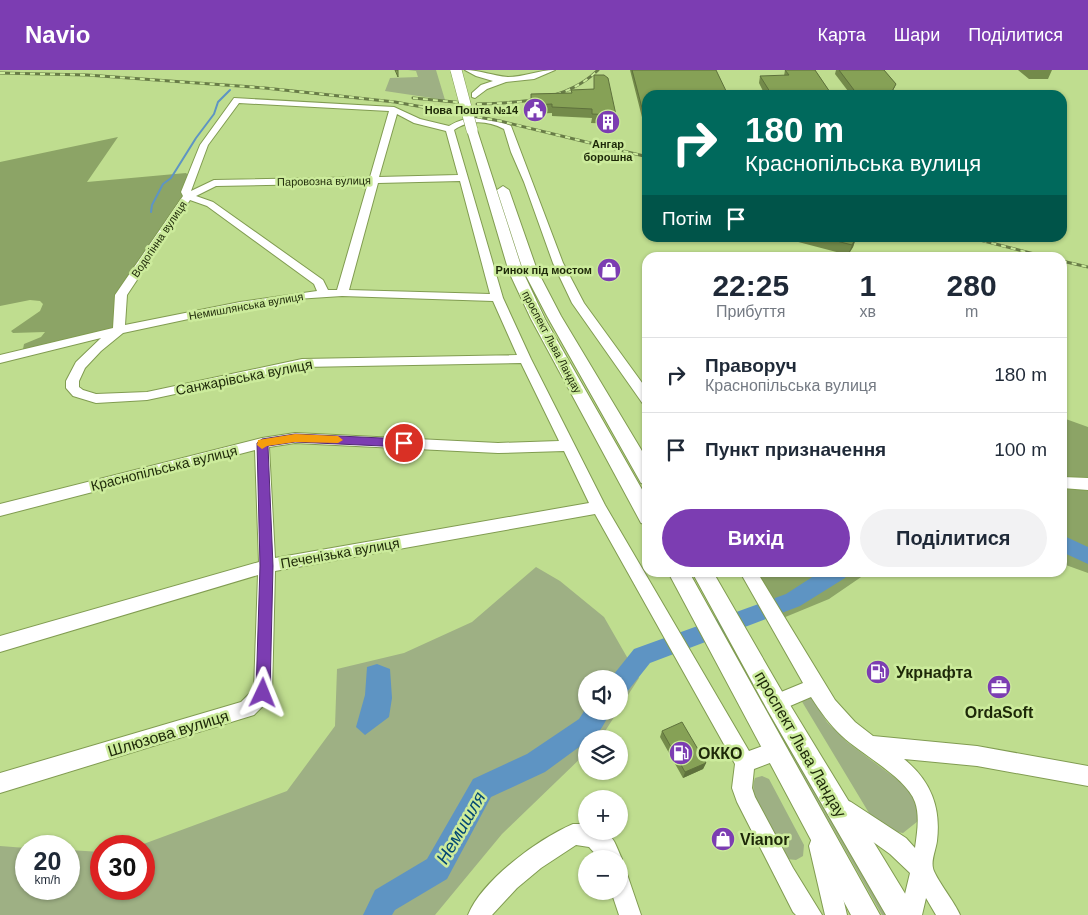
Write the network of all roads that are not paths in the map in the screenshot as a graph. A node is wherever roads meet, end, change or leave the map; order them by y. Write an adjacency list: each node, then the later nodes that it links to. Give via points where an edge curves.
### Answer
1 (456, 70): 25 (main road, проспект Льва Ландау, bridge, via 481,163 516,272 538,319)
2 (550, 70): 3 (main road, via 536,76)
3 (512, 79): 4 (main road); 4 (main road, via 486,78)
4 (473, 88): 21 (main road, проспект Льва Ландау, via 493,161 530,270)
5 (394, 109): 6 (street); 10 (street, via 394,126); 11 (street, Водогінна вулиця, via 237,100 204,145 186,192)
6 (429, 124): 7 (street); 8 (street)
7 (409, 125)
8 (450, 130): 9 (street); 18 (street, via 463,122 480,120 508,128 558,263 578,303)
9 (462, 178): 10 (street, Паровозна вулиця); 14 (street)
10 (374, 180): 11 (street, Паровозна вулиця, via 214,183); 12 (street)
11 (188, 196): 13 (street, via 210,204 319,282); 15 (street, Водогінна вулиця, via 121,295)
12 (342, 293): 13 (street, Немишлянська вулиця); 14 (street, Немишлянська вулиця)
13 (324, 294): 15 (street, Немишлянська вулиця, via 240,304)
14 (497, 298): 17 (street)
15 (119, 330): 16 (street, Немишлянська вулиця); 17 (street, Санжарівська вулиця, via 84,362 72,380 72,388 76,392 85,397 104,399 147,396 302,363)
16 (0, 359)
17 (525, 359): 20 (street)
18 (642, 393)
19 (262, 443): 20 (street, Краснопільська вулиця, via 295,438 498,448); 26 (street, Краснопільська вулиця); 27 (street, Шлюзова вулиця)
20 (568, 446): 24 (street)
21 (642, 468)
22 (1067, 482): 23 (street)
23 (1088, 484)
24 (599, 507): 27 (street, Печенізька вулиця); 37 (street)
25 (642, 507)
26 (0, 510)
27 (267, 566): 31 (street, Печенізька вулиця); 39 (street, Шлюзова вулиця, via 263,693 247,709)
28 (681, 577): 32 (main road, проспект Льва Ландау)
29 (704, 577): 32 (main road, проспект Льва Ландау)
30 (751, 577): 33 (street)
31 (0, 644)
32 (737, 657): 34 (main road, проспект Льва Ландау)
33 (815, 687): 34 (street); 35 (street, via 847,728)
34 (765, 707): 36 (main road, проспект Льва Ландау); 40 (main road, проспект Льва Ландау)
35 (870, 746): 38 (street, via 977,756); 43 (street, via 903,772 922,793 928,831)
36 (776, 751): 37 (street); 41 (main road, проспект Льва Ландау)
37 (745, 763): 47 (street, via 742,788 746,802 801,904)
38 (1088, 776)
39 (0, 783)
40 (836, 804): 43 (street, via 898,846); 50 (main road, проспект Льва Ландау)
41 (815, 822): 48 (street); 49 (main road, проспект Льва Ландау)
42 (606, 850): 45 (street, via 598,839 573,835 514,875 488,900)
43 (920, 868): 51 (street); 52 (street)
44 (625, 900): 46 (street)
45 (479, 915)
46 (630, 915)
47 (811, 915)
48 (836, 915)
49 (866, 915)
50 (902, 915)
51 (911, 915)
52 (949, 915)

